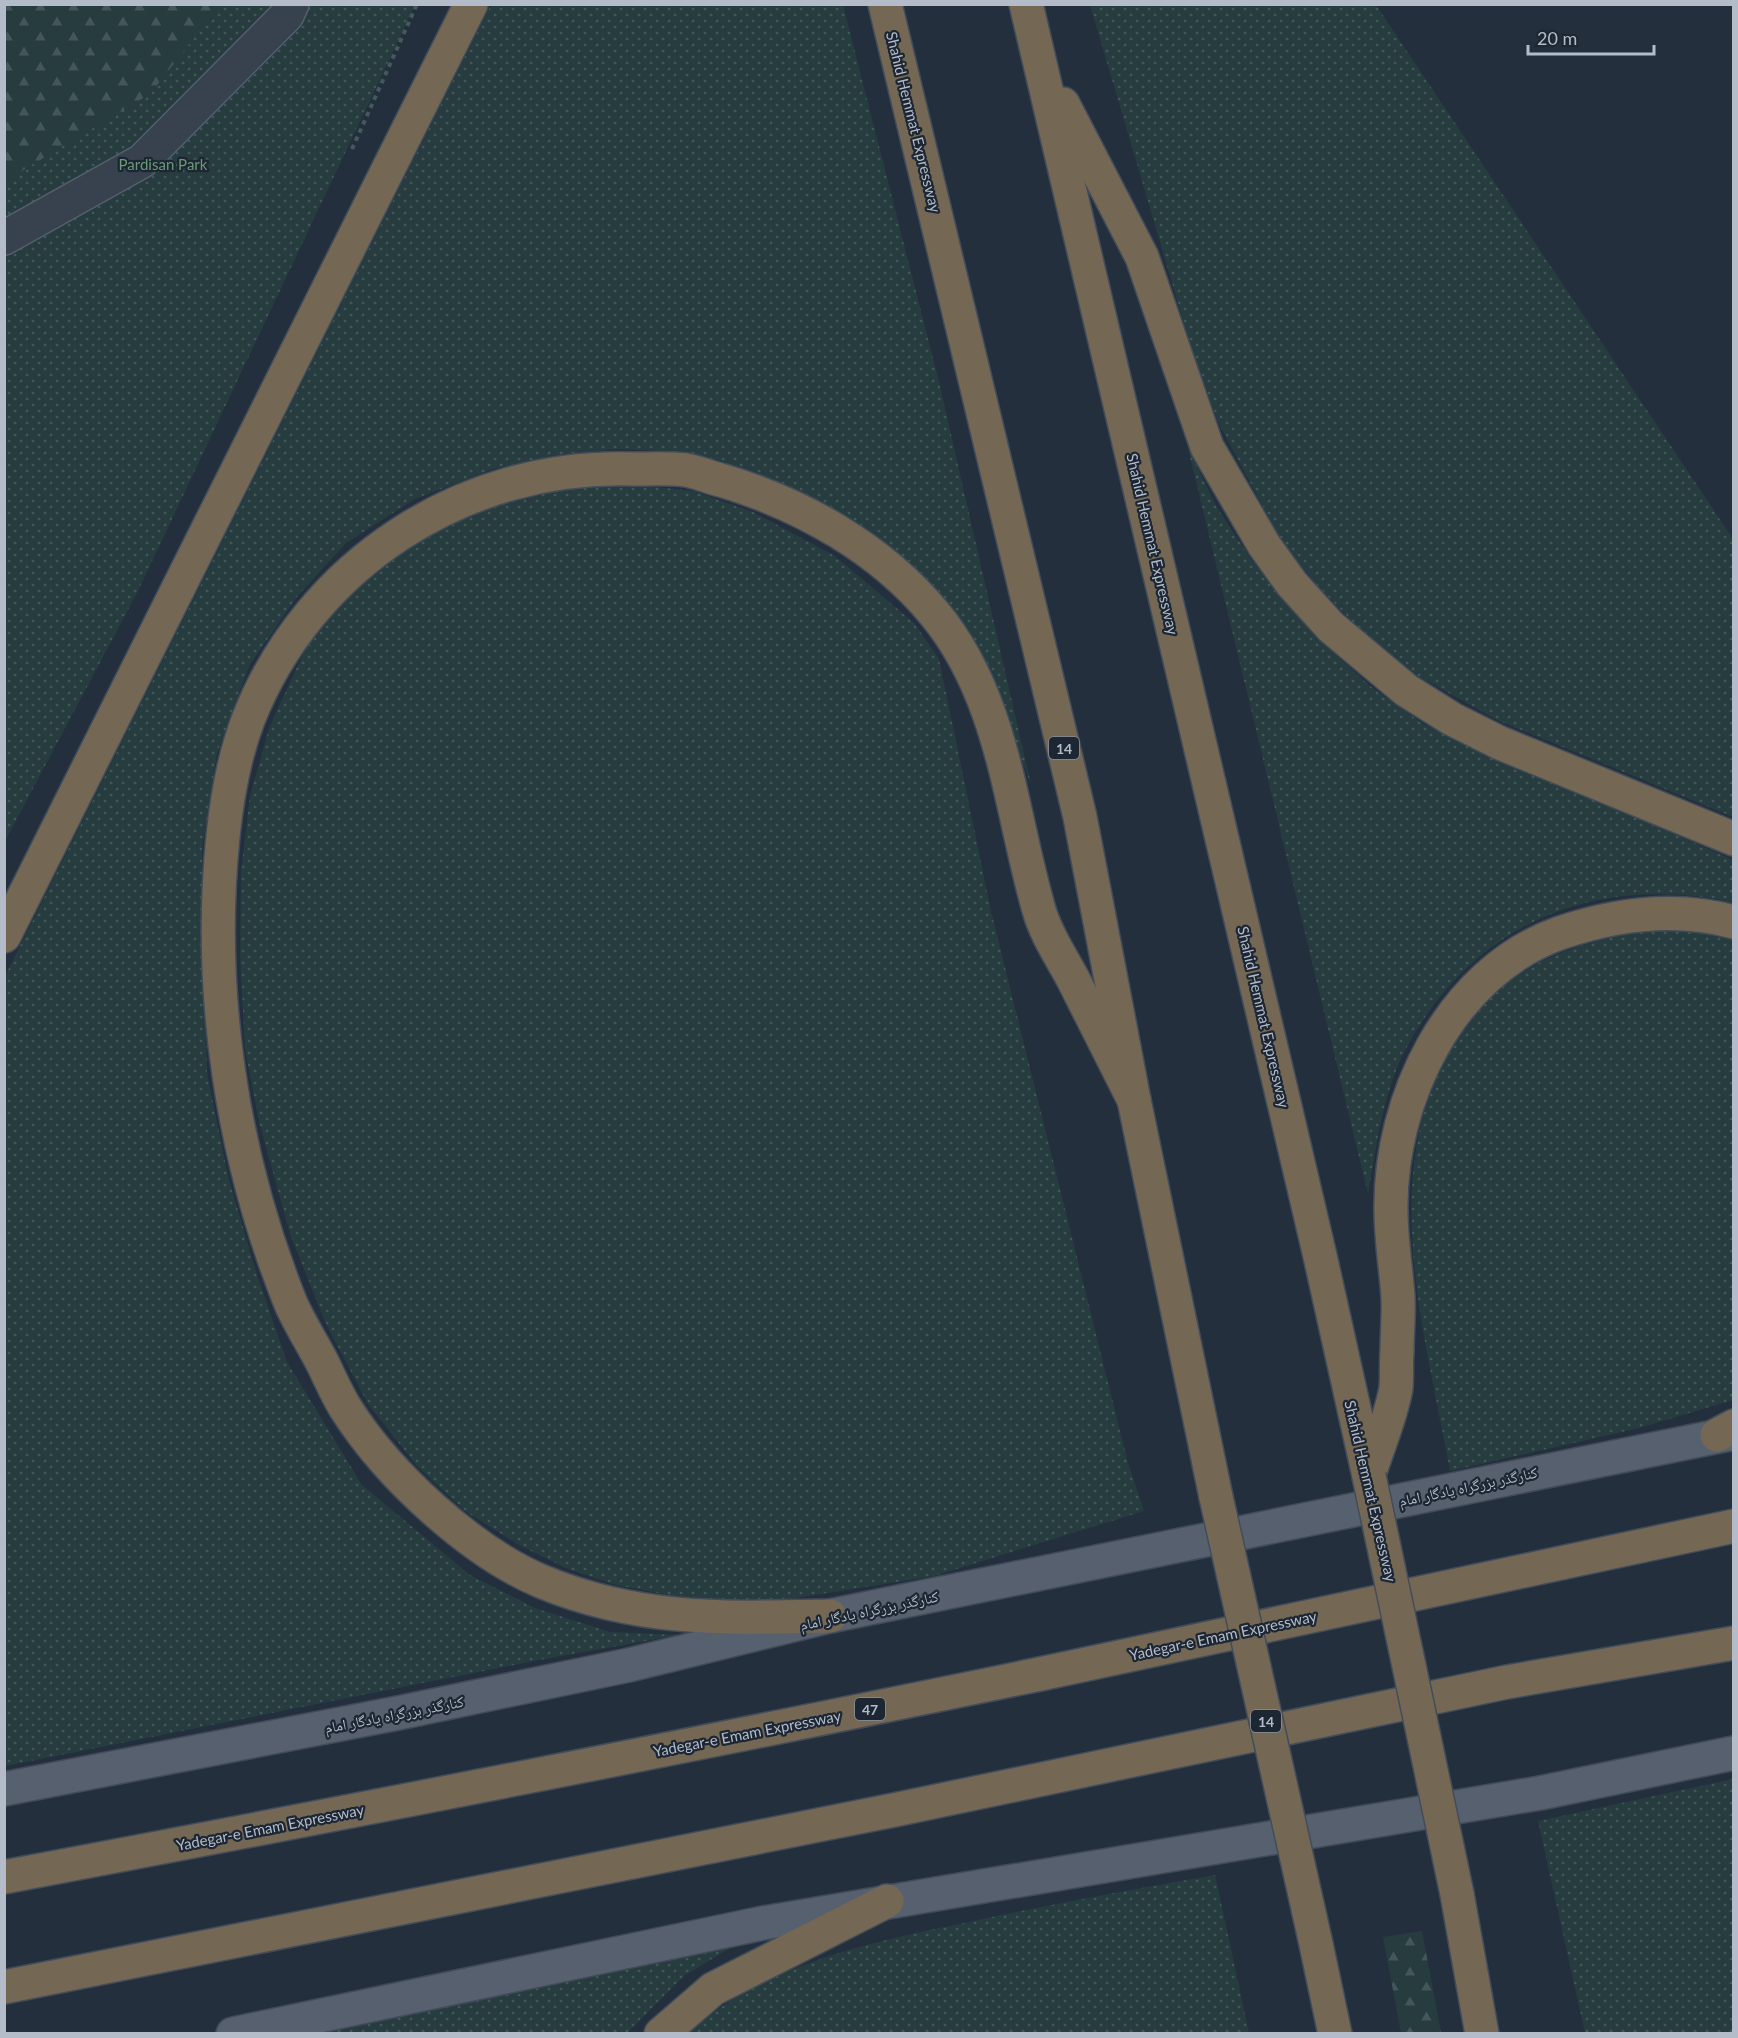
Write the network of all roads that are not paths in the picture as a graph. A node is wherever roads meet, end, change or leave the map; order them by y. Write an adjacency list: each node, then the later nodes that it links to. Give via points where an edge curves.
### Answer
1 (292, 4): 6 (lane, via 287,15 142,161)
2 (471, 4): 9 (highway)
3 (885, 4): 10 (highway, Shahid Hemmat Expressway / 14, via 1080,817)
4 (1026, 4): 5 (highway, Shahid Hemmat Expressway)
5 (1041, 63): 7 (highway, via 1143,257 1207,447 1264,545 1292,584 1331,627 1406,690 1452,719 1500,743); 12 (highway, Shahid Hemmat Expressway)
6 (4, 238)
7 (1734, 839)
8 (1734, 922): 12 (highway, via 1679,912 1646,913 1582,926 1547,938 1482,983 1450,1020 1419,1074 1398,1136 1391,1211 1398,1300 1395,1388)
9 (4, 936)
10 (1134, 1100): 14 (highway, via 1041,917 1002,753 974,674 936,614 880,560 813,517 745,488 686,470 604,468 538,477 469,498 408,526 351,570 321,600 274,662 246,725 227,797 217,892 219,999 234,1106 259,1206 292,1306 347,1411 404,1482 448,1522 539,1581 607,1604 674,1616); 23 (highway, Shahid Hemmat Expressway / 14, bridge, via 1216,1497)
11 (1728, 1431): 14 (main road, کنارگذر بزرگراه یادگار امام)
12 (1369, 1476): 24 (highway, Shahid Hemmat Expressway, bridge, via 1458,1894)
13 (1734, 1526): 18 (highway, Yadegar-e Emam Expressway / 47, via 888,1706)
14 (830, 1616): 17 (main road, کنارگذر بزرگراه یادگار امام, via 629,1665)
15 (1734, 1643): 20 (highway, via 1507,1682 894,1810)
16 (1734, 1753): 19 (main road, via 1540,1793)
17 (4, 1789)
18 (4, 1877)
19 (887, 1901): 21 (main road, via 382,2000); 22 (highway, via 713,1989)
20 (4, 1987)
21 (232, 2034)
22 (661, 2034)
23 (1335, 2034)
24 (1482, 2034)

